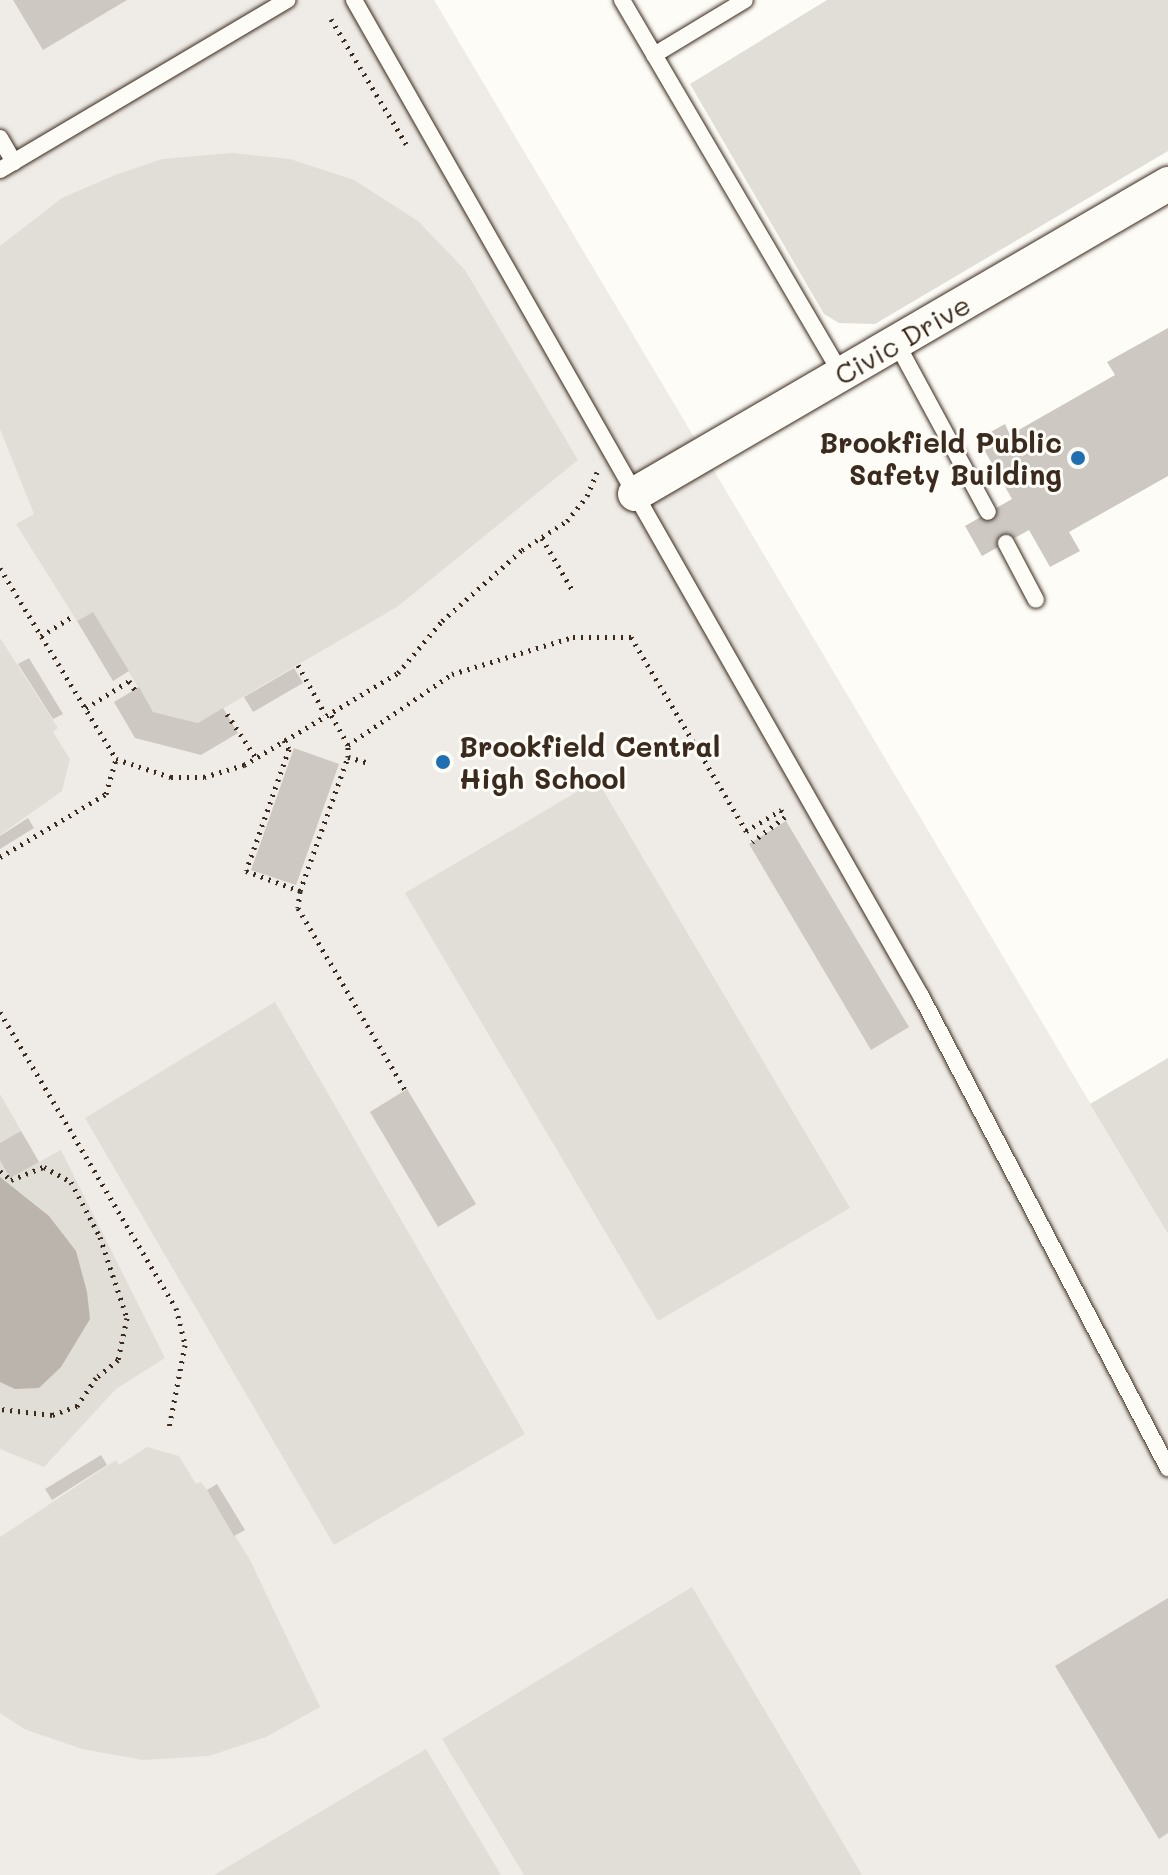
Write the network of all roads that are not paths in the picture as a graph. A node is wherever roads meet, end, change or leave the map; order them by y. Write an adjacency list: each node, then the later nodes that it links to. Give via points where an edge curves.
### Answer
1 (287, 0): 7 (lane)
2 (354, 0): 11 (lane)
3 (622, 0): 5 (lane)
4 (745, 0): 5 (lane)
5 (654, 55): 10 (lane)
6 (0, 138): 7 (lane)
7 (7, 166)
8 (1168, 184): 9 (street, Civic Drive)
9 (896, 342): 10 (street, Civic Drive); 12 (lane)
10 (841, 374): 11 (street, Civic Drive)
11 (635, 494): 15 (lane, via 921,996)
12 (988, 512)
13 (1006, 543): 14 (lane)
14 (1036, 600)
15 (1168, 1468)

